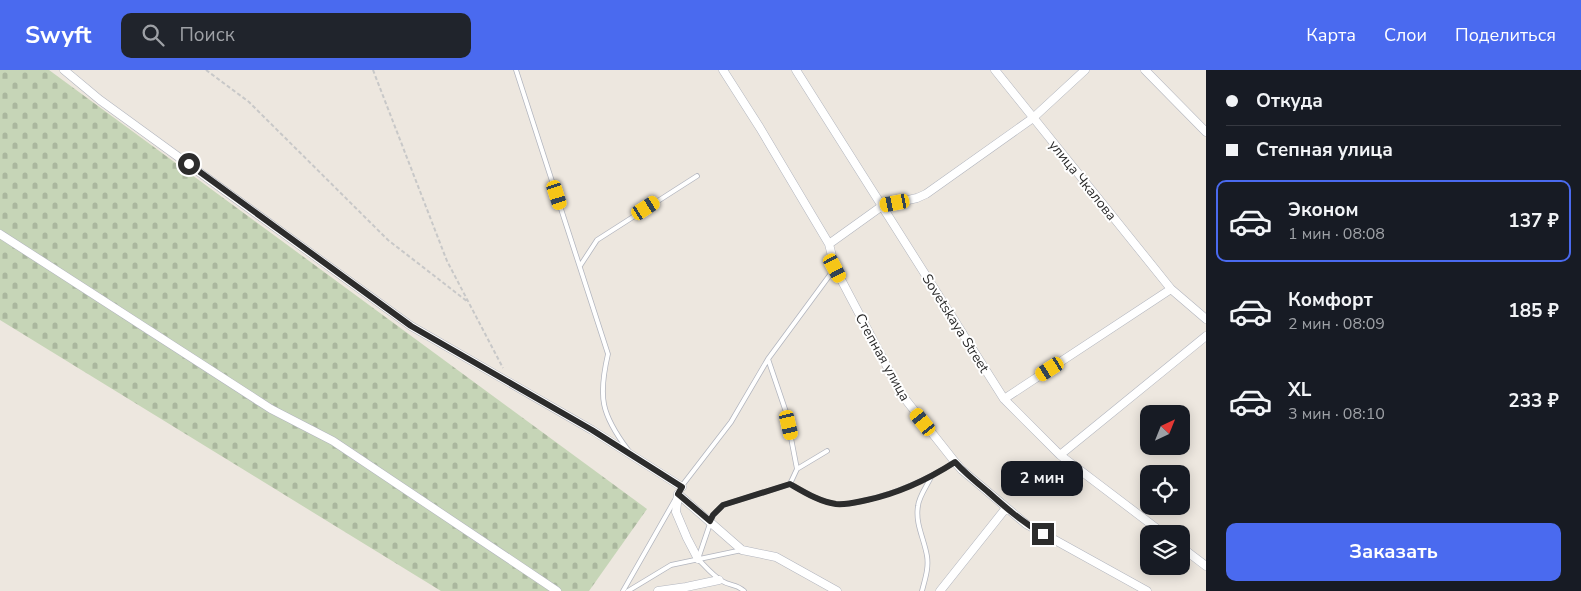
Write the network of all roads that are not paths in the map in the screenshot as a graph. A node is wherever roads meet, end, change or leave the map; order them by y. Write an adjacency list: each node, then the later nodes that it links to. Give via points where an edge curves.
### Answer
1 (64, 70): 23 (street, via 100,100 411,326)
2 (516, 70): 14 (lane)
3 (723, 70): 13 (street, Степная улица)
4 (796, 70): 11 (street, Sovetskaya Street)
5 (995, 70): 8 (street, улица Чкалова)
6 (1085, 70): 8 (street)
7 (1145, 70): 9 (street)
8 (1033, 118): 11 (street, via 926,194); 16 (street, улица Чкалова)
9 (1206, 132)
10 (696, 176): 14 (lane, via 597,240)
11 (882, 206): 13 (street); 20 (street, Sovetskaya Street)
12 (0, 234): 37 (street, via 271,409 333,441)
13 (829, 244): 15 (street, Степная улица)
14 (580, 266): 23 (lane, via 608,354 602,403 615,433)
15 (835, 268): 19 (lane); 24 (street, Степная улица, via 902,395)
16 (1172, 289): 17 (street, улица Чкалова); 20 (street)
17 (1206, 319)
18 (1206, 336): 22 (street)
19 (768, 359): 25 (lane, via 786,412); 28 (lane, via 731,422)
20 (1004, 399): 22 (street, Sovetskaya Street)
21 (828, 451): 25 (lane)
22 (1060, 455): 31 (street, Sovetskaya Street)
23 (632, 456): 28 (street)
24 (955, 462): 26 (lane); 29 (street, Степная улица)
25 (797, 470): 27 (lane)
26 (931, 477): 27 (lane, via 892,494 849,504 823,501); 43 (lane, via 917,507 919,532 928,565)
27 (790, 484): 30 (lane, via 723,505)
28 (680, 490): 30 (street); 34 (street, via 676,512); 38 (lane)
29 (1006, 508): 44 (street); 45 (street, Степная улица, via 1026,524)
30 (710, 521): 32 (street); 34 (lane)
31 (1152, 525)
32 (742, 550): 34 (lane); 42 (street, via 776,557)
33 (1190, 554): 35 (street)
34 (698, 559): 36 (lane); 39 (lane, via 671,565)
35 (1206, 566)
36 (719, 580): 40 (street); 41 (lane, via 735,584)
37 (557, 591)
38 (623, 591)
39 (628, 591)
40 (658, 591)
41 (744, 591)
42 (837, 591)
43 (922, 591)
44 (940, 591)
45 (1147, 591)

